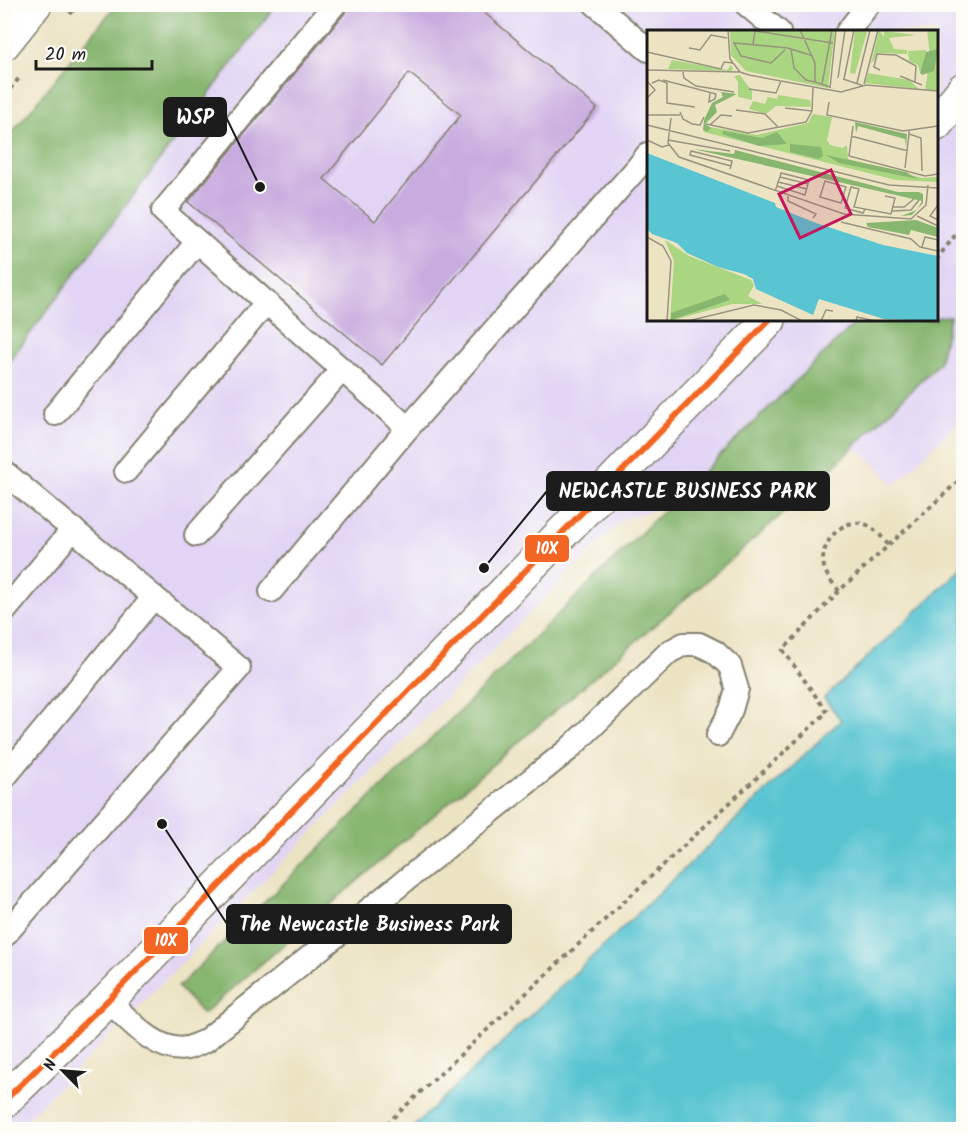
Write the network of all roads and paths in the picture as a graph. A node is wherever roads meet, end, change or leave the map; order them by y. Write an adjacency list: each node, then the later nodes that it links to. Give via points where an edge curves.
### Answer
1 (35, 4): 8 (street)
2 (335, 4): 14 (lane, via 163,212)
3 (595, 4): 9 (lane)
4 (746, 4): 6 (lane)
5 (869, 4): 7 (lane)
6 (777, 30)
7 (849, 30)
8 (4, 43)
9 (647, 49)
10 (963, 89): 11 (street)
11 (938, 121)
12 (645, 167): 20 (lane)
13 (963, 224): 15 (path)
14 (197, 242): 16 (lane); 19 (lane)
15 (938, 257)
16 (266, 303): 18 (lane); 21 (lane)
17 (768, 321): 34 (street)
18 (342, 370): 20 (lane); 25 (lane)
19 (55, 414)
20 (408, 428): 27 (lane)
21 (126, 471)
22 (4, 472): 24 (lane)
23 (963, 476): 26 (path)
24 (73, 529): 29 (lane); 30 (lane)
25 (196, 535)
26 (889, 546): 28 (path); 28 (path, via 866,525 857,522 838,529 823,557 828,576)
27 (271, 591)
28 (839, 591): 36 (path, via 783,650 827,712)
29 (154, 597): 32 (lane); 33 (lane, via 239,668)
30 (4, 612)
31 (718, 735): 34 (lane, via 737,689 730,666 699,644 684,644 669,652 568,750 205,1041 187,1048 169,1048 142,1031)
32 (4, 778)
33 (4, 936)
34 (108, 1000): 35 (street)
35 (4, 1101)
36 (380, 1130)

